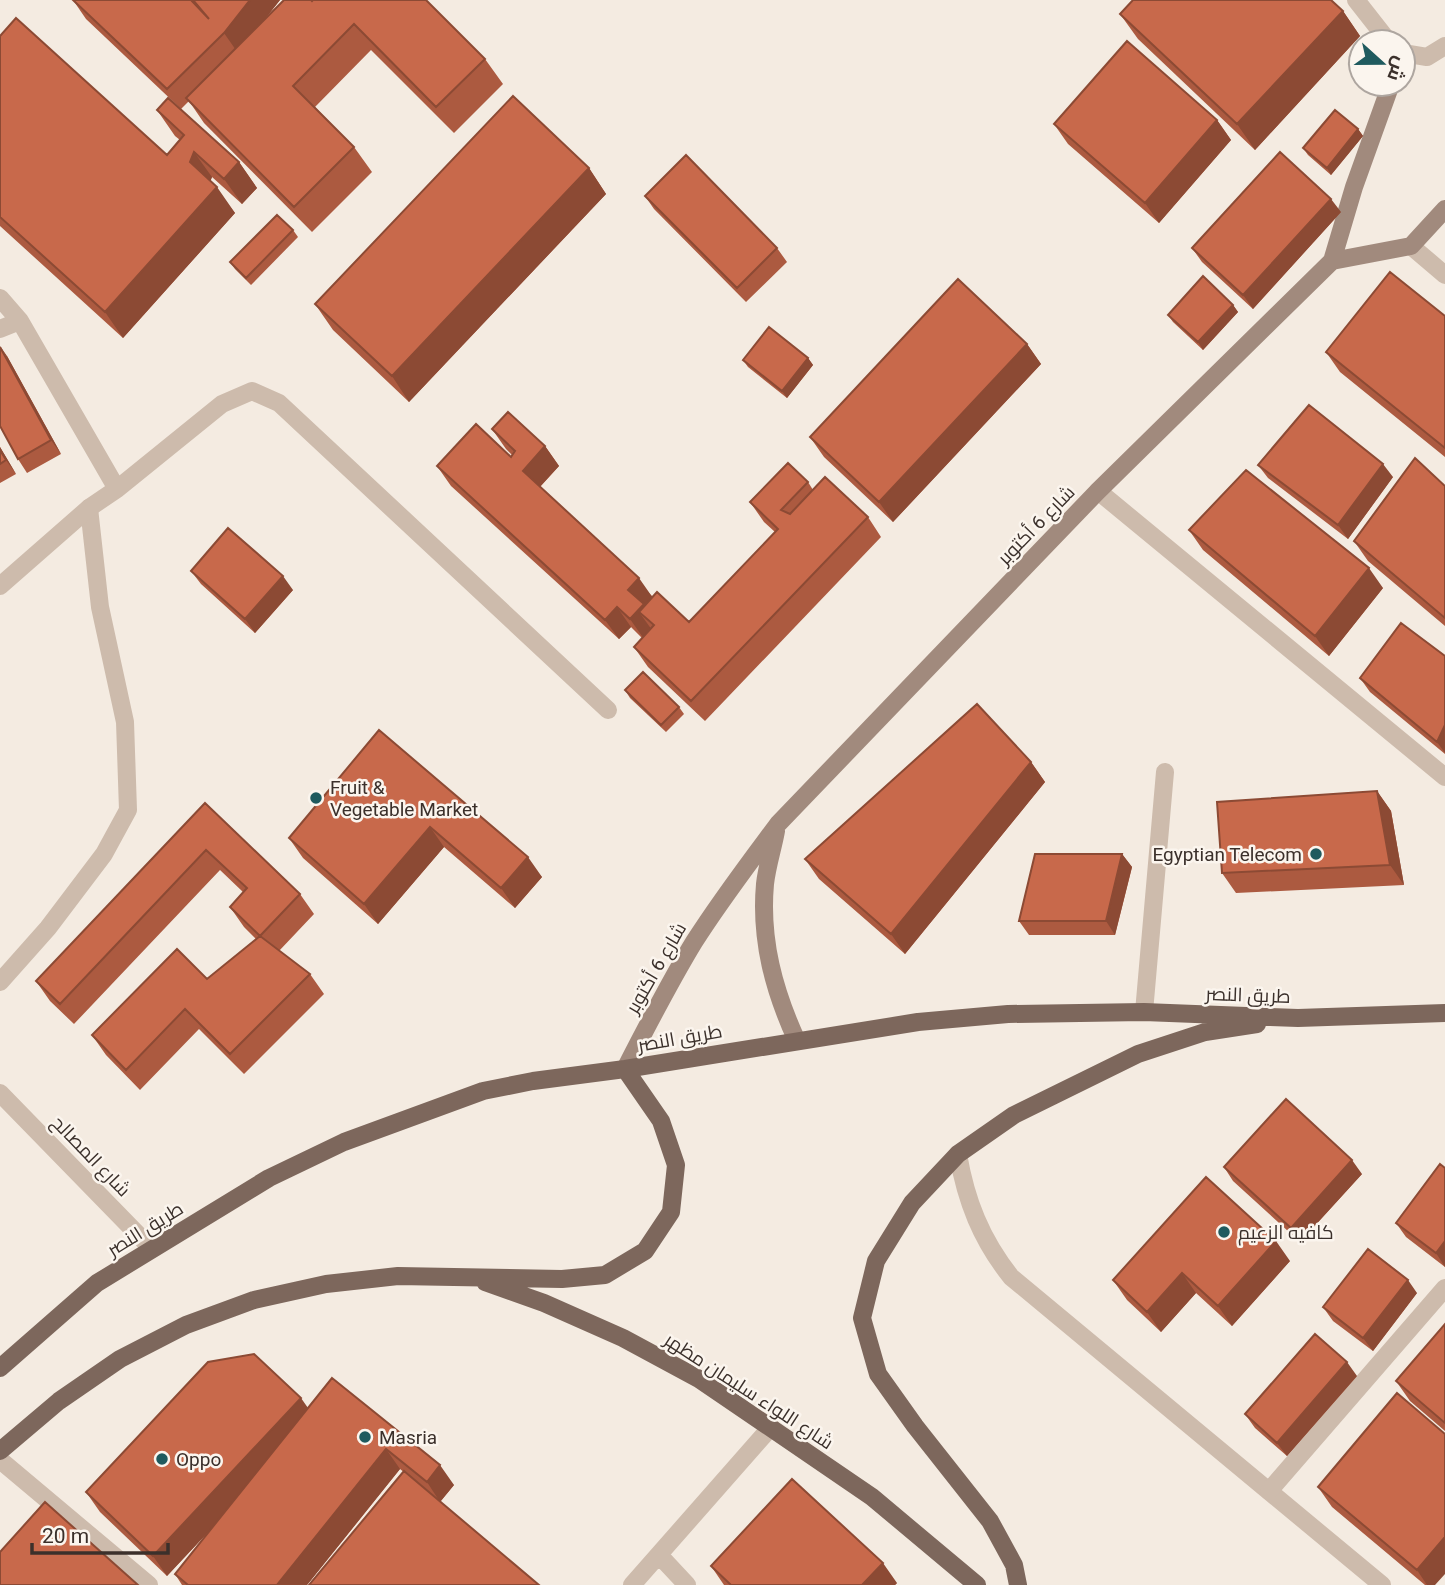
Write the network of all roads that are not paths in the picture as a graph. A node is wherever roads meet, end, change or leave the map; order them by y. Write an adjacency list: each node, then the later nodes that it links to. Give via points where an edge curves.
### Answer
1 (1356, 0): 2 (street)
2 (1378, 28)
3 (1445, 46): 4 (street, via 1427,57)
4 (1417, 57)
5 (1386, 98): 8 (street, شارع 6 أكتوبر)
6 (1445, 209): 7 (street)
7 (1412, 246): 8 (street); 9 (street)
8 (1332, 261): 14 (street, شارع 6 أكتوبر)
9 (1445, 275)
10 (0, 298): 11 (street)
11 (20, 321): 12 (street); 13 (street)
12 (0, 329)
13 (117, 489): 15 (street); 17 (street, via 222,404 253,391 279,403)
14 (1098, 491): 19 (street); 20 (street, شارع 6 أكتوبر)
15 (89, 509): 16 (street); 21 (street, via 100,607 125,722 128,810 96,865)
16 (0, 586)
17 (608, 710)
18 (1165, 772): 22 (street)
19 (1445, 776)
20 (778, 824): 25 (street, via 765,882 765,924 773,979); 26 (street, شارع 6 أكتوبر, via 694,942)
21 (0, 982)
22 (1144, 1012): 24 (main road, طريق النصر); 25 (main road, طريق النصر, via 983,1016)
23 (1445, 1013): 24 (main road, طريق النصر)
24 (1298, 1018): 28 (main road, via 1205,1032 1138,1054 1014,1115)
25 (797, 1041): 26 (main road, طريق النصر)
26 (625, 1069): 29 (main road, طريق النصر, via 533,1080 421,1112 269,1178); 30 (main road, via 661,1121 676,1165 671,1212 645,1251 605,1275)
27 (0, 1093): 29 (street, شارع المصالح)
28 (958, 1154): 36 (street, via 980,1232 1011,1277); 42 (main road, via 912,1203 876,1261 862,1318 878,1374 990,1521 1014,1565)
29 (151, 1248): 32 (main road, طريق النصر, via 97,1283)
30 (472, 1278): 33 (main road, شارع اللواء سليمان مظهر, via 623,1338 699,1379); 34 (main road, via 398,1276 326,1284 254,1300 186,1325 120,1359)
31 (1445, 1289): 36 (street)
32 (0, 1367)
33 (771, 1427): 37 (street); 41 (main road, شارع اللواء سليمان مظهر, via 872,1496)
34 (0, 1451)
35 (0, 1460): 38 (street)
36 (1269, 1491): 43 (street)
37 (659, 1555): 39 (street); 40 (street)
38 (149, 1585)
39 (632, 1585)
40 (687, 1585)
41 (977, 1585)
42 (1018, 1585)
43 (1382, 1585)

